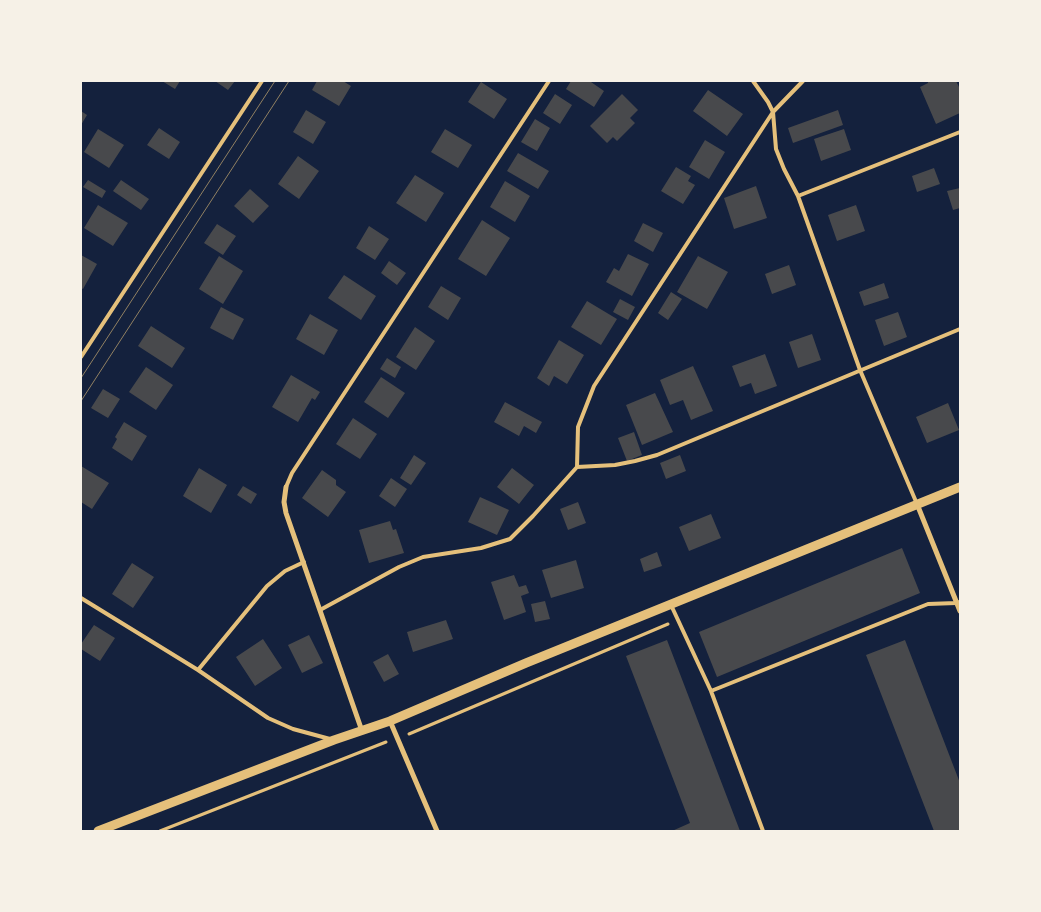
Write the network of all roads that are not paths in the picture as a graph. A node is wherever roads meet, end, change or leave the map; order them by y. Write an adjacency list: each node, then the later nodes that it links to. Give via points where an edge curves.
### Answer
1 (262, 81): 9 (lane)
2 (549, 81): 12 (lane, via 292,473)
3 (753, 81): 5 (lane)
4 (803, 81): 5 (lane)
5 (773, 112): 7 (lane, via 776,149); 11 (lane, via 594,386 578,427)
6 (960, 132): 7 (lane)
7 (798, 196): 10 (lane)
8 (960, 329): 10 (lane)
9 (81, 357)
10 (860, 370): 11 (lane, via 657,455 634,462); 14 (lane)
11 (577, 468): 19 (lane, via 510,539 481,548 423,557)
12 (286, 487): 15 (street, via 286,513)
13 (960, 487): 14 (street)
14 (917, 504): 17 (street); 18 (street)
15 (304, 562): 19 (street); 21 (lane, via 266,586)
16 (81, 598): 21 (lane)
17 (958, 602): 20 (street); 22 (lane, via 928,604)
18 (670, 604): 22 (lane); 23 (street)
19 (320, 610): 24 (street)
20 (960, 611)
21 (198, 670): 25 (lane, via 268,718)
22 (711, 691): 28 (lane)
23 (390, 721): 24 (street); 27 (street)
24 (362, 731): 25 (street)
25 (334, 740): 26 (street)
26 (98, 831)
27 (437, 831)
28 (763, 831)

